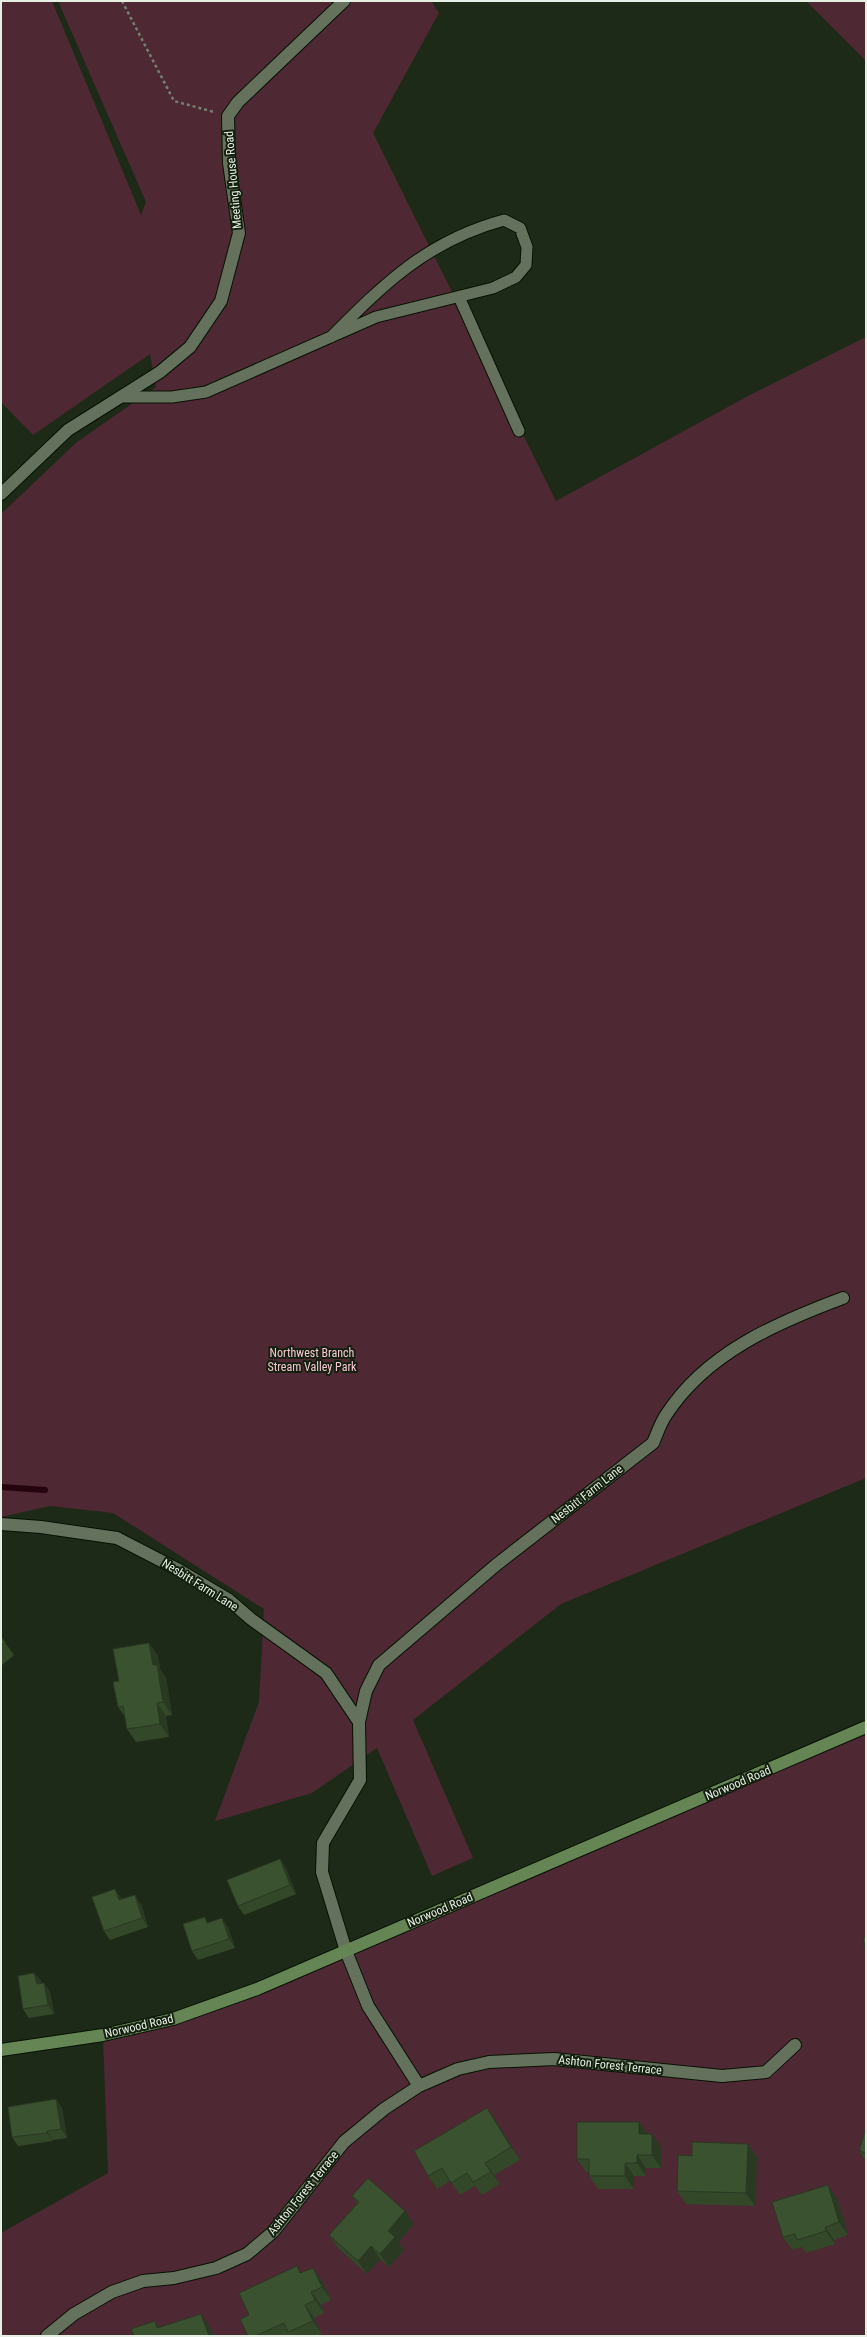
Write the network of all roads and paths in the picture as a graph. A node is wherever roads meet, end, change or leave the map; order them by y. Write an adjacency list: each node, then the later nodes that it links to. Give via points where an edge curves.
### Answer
1 (122, 1): 3 (path, via 174,100)
2 (344, 1): 3 (street, Meeting House Road, via 238,102)
3 (228, 116): 6 (street, Meeting House Road, via 229,163 239,233 221,301 190,347 160,372)
4 (459, 297): 5 (lane, via 376,317); 5 (lane, via 493,288 516,277 526,265 526,247 520,228 504,220 476,228 426,253 383,285); 7 (lane)
5 (331, 337): 6 (lane, via 206,392 172,397)
6 (121, 397): 8 (street, Meeting House Road, via 68,430)
7 (519, 432)
8 (1, 494)
9 (843, 1298): 11 (street, Nesbitt Farm Lane, via 787,1319 729,1351 705,1371 665,1416 653,1443 496,1565 378,1664 366,1691)
10 (1, 1524): 11 (street, Nesbitt Farm Lane, via 117,1538 170,1565 229,1600 326,1673)
11 (359, 1722): 13 (street, Nesbitt Farm Lane, via 360,1780 323,1843 322,1872)
12 (866, 1726): 13 (street, Norwood Road)
13 (346, 1951): 15 (street, Norwood Road, via 257,1989 173,2020 103,2035); 16 (street, via 368,2006)
14 (795, 2045): 16 (street, Ashton Forest Terrace, via 766,2072 722,2076 554,2059 490,2062 458,2069)
15 (1, 2050)
16 (419, 2086): 17 (street, Ashton Forest Terrace, via 384,2109 344,2142 273,2232 247,2254 216,2268 174,2278 144,2281 112,2292 74,2314)
17 (47, 2336)

